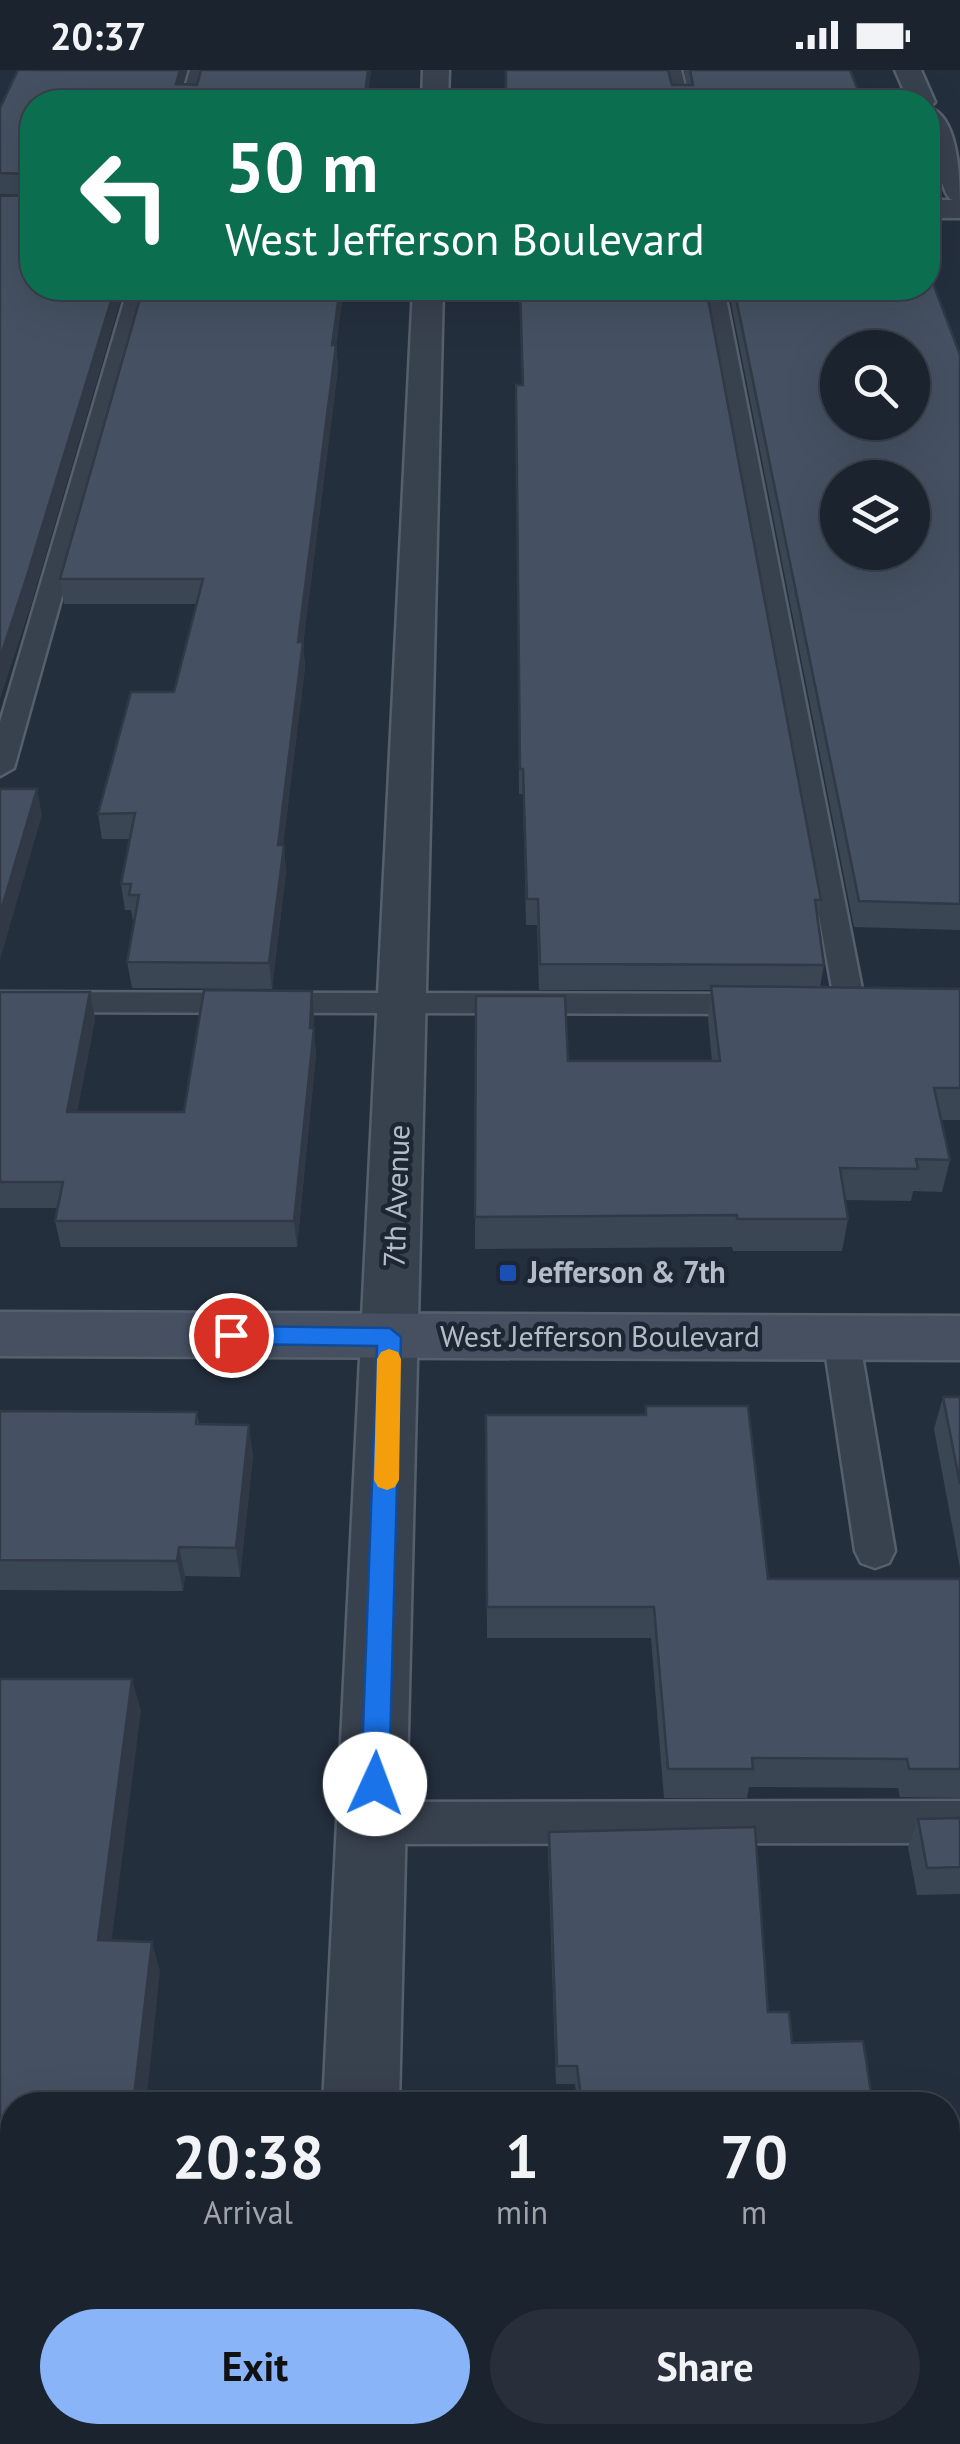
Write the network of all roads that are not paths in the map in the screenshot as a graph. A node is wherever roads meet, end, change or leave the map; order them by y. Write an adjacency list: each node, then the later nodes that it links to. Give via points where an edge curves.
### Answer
1 (940, 145): 2 (street)
2 (960, 193)
3 (135, 300): 6 (lane)
4 (428, 300): 8 (street, 7th Avenue)
5 (716, 300): 9 (lane)
6 (0, 768)
7 (0, 1002): 8 (lane)
8 (404, 1002): 9 (lane); 12 (street, 7th Avenue)
9 (850, 1004): 10 (lane)
10 (886, 1004)
11 (0, 1334): 12 (main road, West Jefferson Boulevard)
12 (390, 1337): 13 (main road, West Jefferson Boulevard); 17 (street, 7th Avenue)
13 (841, 1337): 14 (main road, West Jefferson Boulevard); 15 (lane)
14 (960, 1338)
15 (875, 1551)
16 (960, 1822): 17 (lane)
17 (373, 1823): 18 (street, 7th Avenue)
18 (362, 2092)

